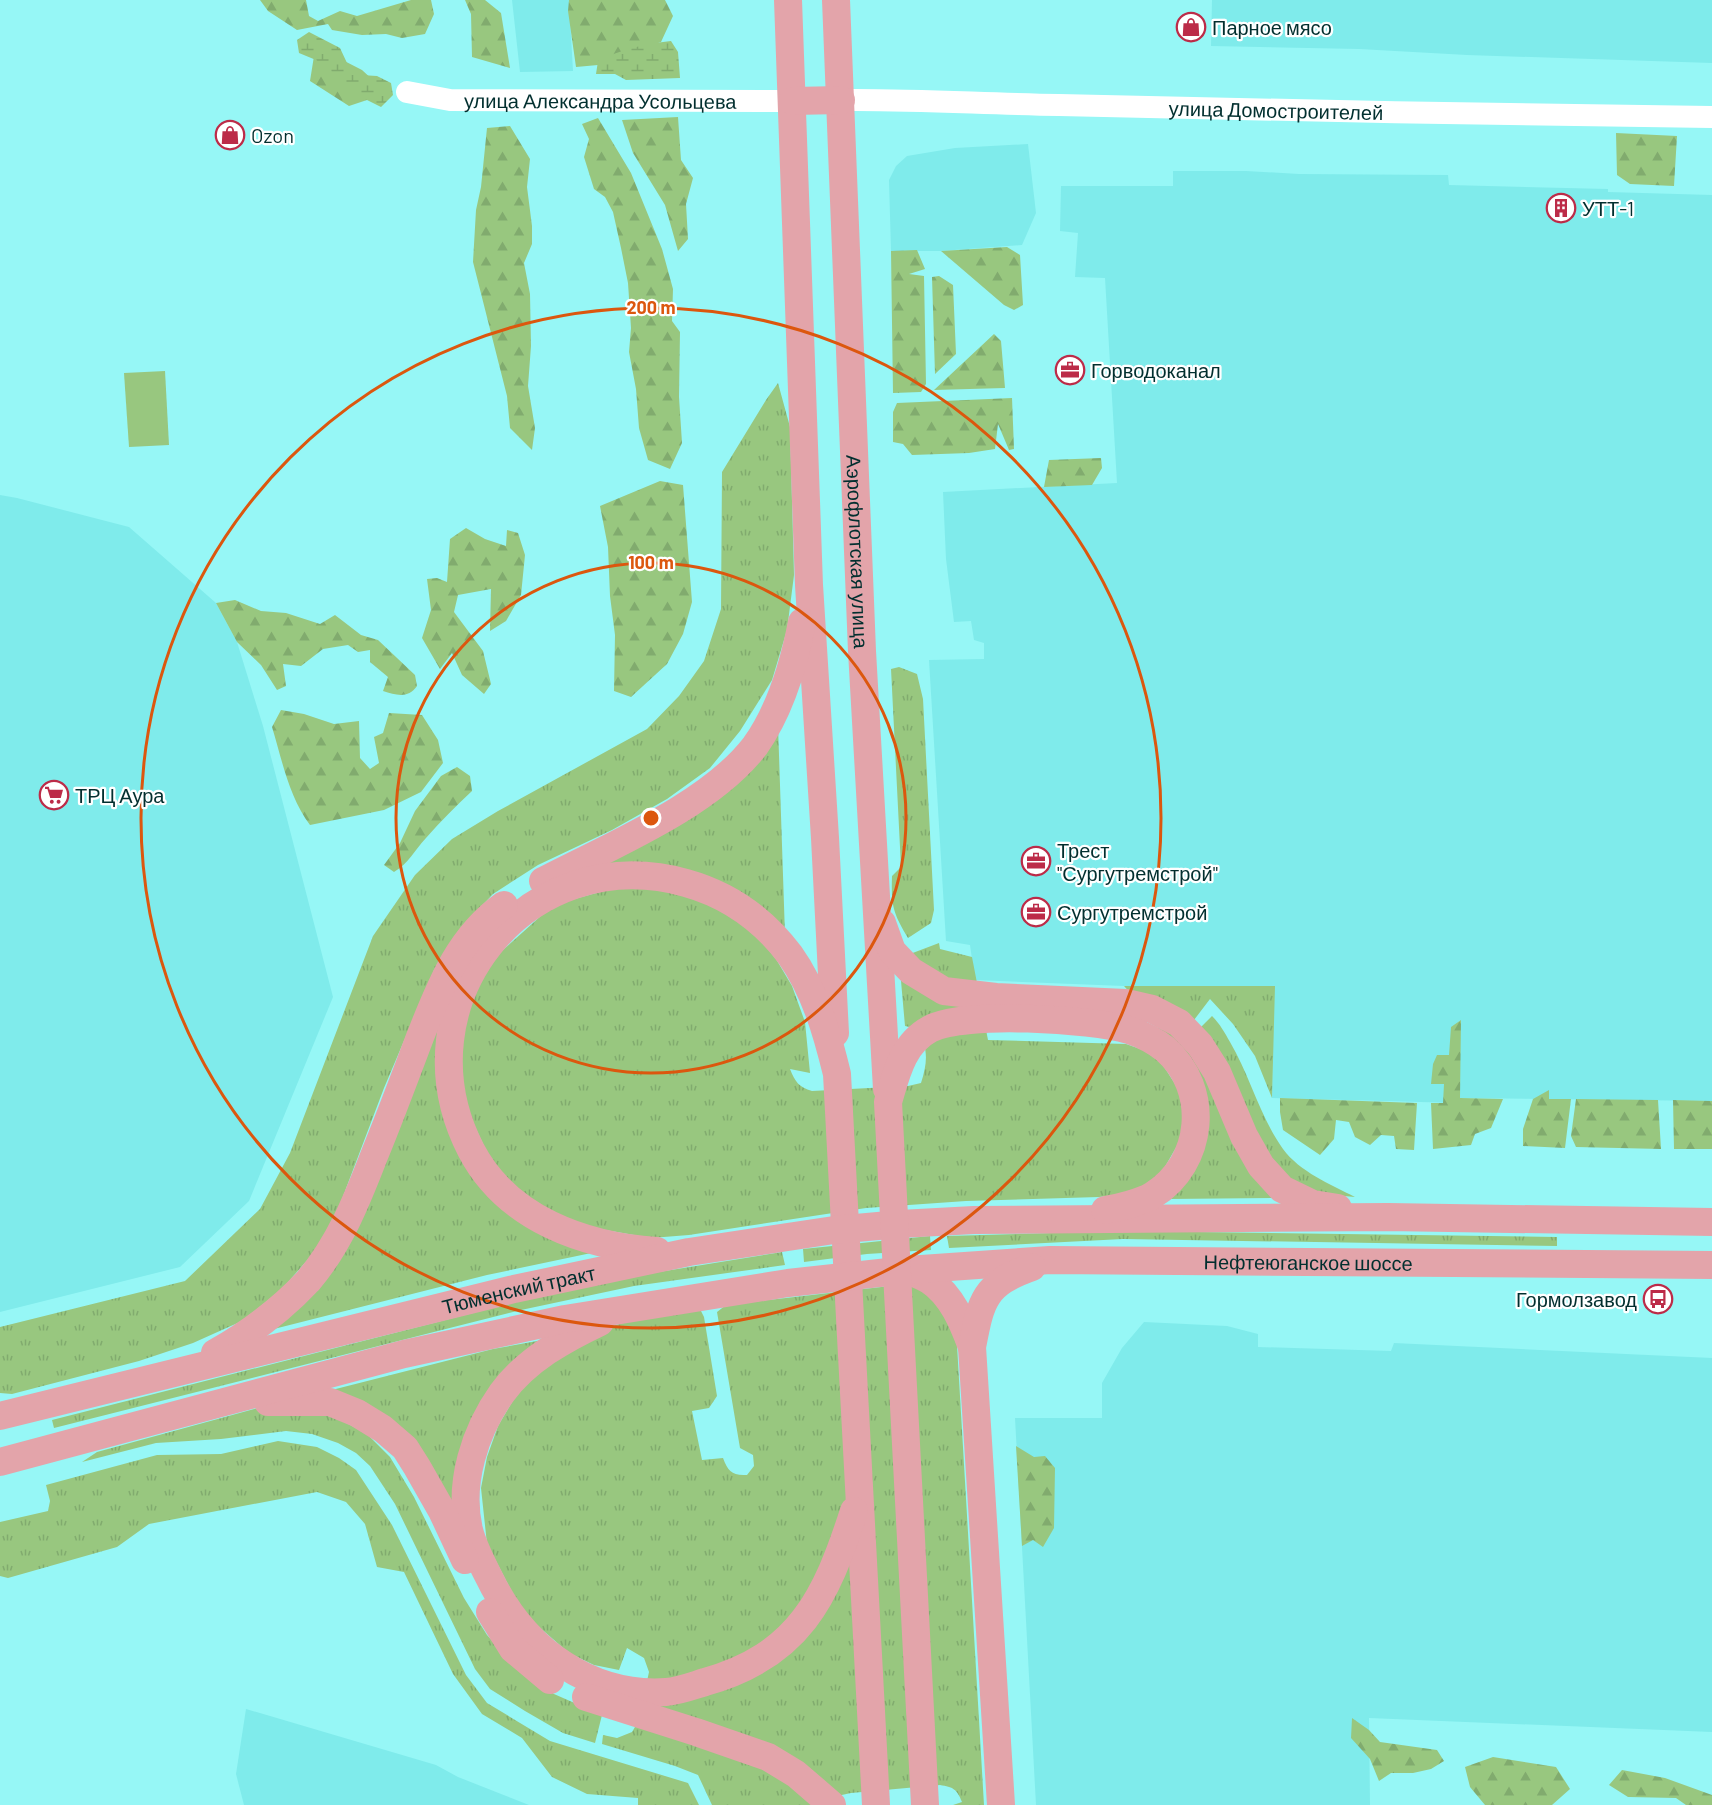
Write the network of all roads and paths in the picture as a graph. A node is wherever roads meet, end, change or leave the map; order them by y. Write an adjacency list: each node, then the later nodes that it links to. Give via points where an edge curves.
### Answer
1 (788, 0): 5 (main road)
2 (836, 0): 4 (main road, Аэрофлотская улица)
3 (407, 92): 5 (street, улица Александра Усольцева, via 450,100)
4 (841, 100): 5 (main road); 6 (street, улица Домостроителей); 8 (main road, Аэрофлотская улица)
5 (793, 101): 7 (main road)
6 (1712, 117)
7 (809, 585): 10 (main road); 20 (main road, via 796,652 775,711 755,745 731,771 682,807 522,892 475,930 457,954 440,988 357,1198 329,1252 308,1280 258,1327 210,1356)
8 (874, 885): 9 (main road, Аэрофлотская улица); 11 (main road, via 883,932 892,951 911,971 944,991 1126,1003 1152,1009 1179,1023 1200,1045 1217,1072 1260,1166 1282,1189 1313,1204)
9 (891, 1071): 12 (main road, via 915,1040 930,1029 992,1018 1060,1021 1127,1030 1164,1049 1190,1085 1197,1118 1188,1154 1178,1172 1153,1195 1115,1208); 26 (main road, Аэрофлотская улица, via 888,1102)
10 (837, 1074): 14 (main road, via 818,1011 791,957 756,918 710,890 655,876 597,878 539,902 509,922 493,940 462,990 448,1056 459,1123 483,1171 507,1197 572,1234 610,1246); 24 (main road)
11 (1388, 1217): 12 (main road); 13 (main road)
12 (1047, 1220): 14 (main road, Тюменский тракт, via 900,1224)
13 (1712, 1221)
14 (689, 1252): 20 (main road, Тюменский тракт, via 514,1289)
15 (1050, 1260): 16 (main road, Нефтеюганское шоссе); 17 (main road, Нефтеюганское шоссе); 19 (main road, via 1007,1275 987,1294)
16 (1712, 1265)
17 (907, 1270): 18 (main road, Тюменский тракт); 19 (main road, via 929,1280 948,1299)
18 (681, 1299): 21 (main road, Тюменский тракт, via 404,1354); 25 (main road, via 607,1319 574,1334 532,1363 502,1393 488,1416 471,1463 465,1496 475,1549 502,1602 552,1658)
19 (972, 1347): 29 (main road)
20 (164, 1375): 22 (main road, Тюменский тракт)
21 (227, 1402): 23 (main road, Тюменский тракт); 25 (main road, via 330,1402 383,1429 405,1448 417,1467 489,1611 513,1649 545,1677 573,1693)
22 (0, 1416)
23 (0, 1462)
24 (859, 1495): 25 (main road, via 834,1570 811,1611 789,1638 758,1662 709,1681 668,1692); 27 (main road)
25 (610, 1695): 28 (main road, via 768,1757)
26 (925, 1802)
27 (876, 1804)
28 (832, 1805)
29 (1001, 1805)

